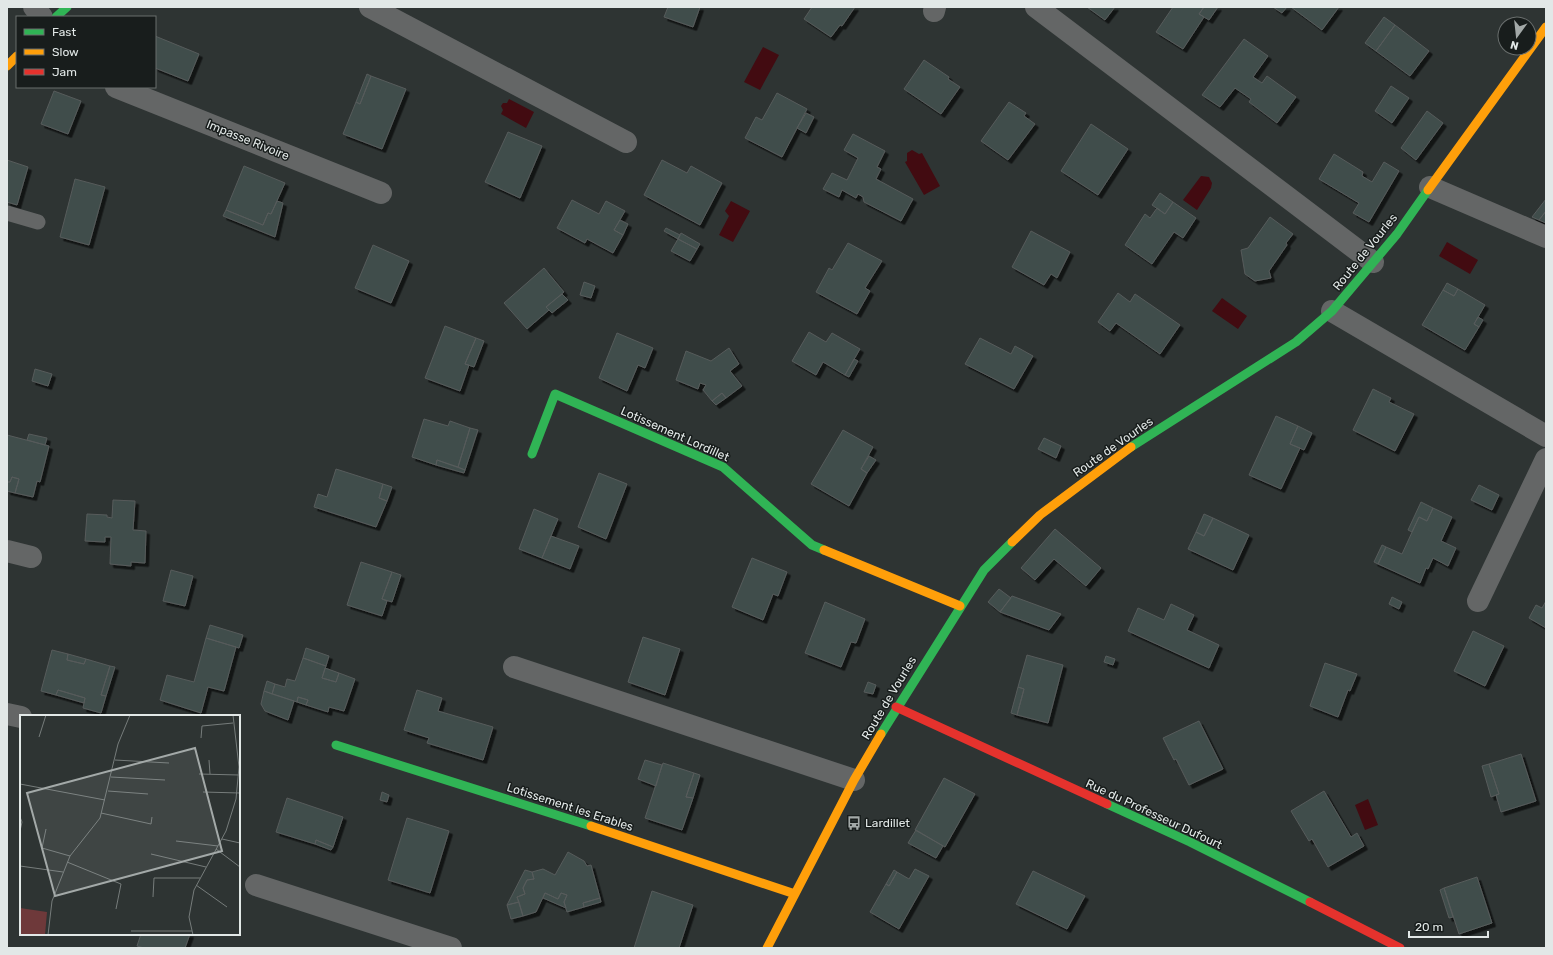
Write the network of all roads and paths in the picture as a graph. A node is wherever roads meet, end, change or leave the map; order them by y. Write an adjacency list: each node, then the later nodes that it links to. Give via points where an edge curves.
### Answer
1 (34, 7): 5 (street)
2 (67, 7): 6 (street)
3 (370, 7): 11 (street)
4 (1036, 7): 17 (street)
5 (41, 16)
6 (57, 16)
7 (1546, 26): 12 (street, Route de Vourles)
8 (16, 57): 9 (street)
9 (7, 66)
10 (118, 88): 13 (street, Impasse Rivoire)
11 (626, 142)
12 (1430, 187): 16 (street); 17 (street, Route de Vourles)
13 (381, 193)
14 (7, 213): 15 (lane)
15 (38, 222)
16 (1546, 237)
17 (1374, 262): 18 (street, Route de Vourles)
18 (1332, 311): 19 (street); 25 (street, Route de Vourles, via 1296,342 1131,447 1040,515 984,570)
19 (1546, 436)
20 (532, 454): 25 (street, Lotissement Lordillet, via 555,394 723,467 812,545)
21 (1546, 459): 24 (street)
22 (7, 551): 23 (street)
23 (31, 556)
24 (1478, 601)
25 (960, 606): 27 (street, Route de Vourles)
26 (514, 667): 31 (street)
27 (896, 707): 31 (street, Route de Vourles); 36 (street, Rue du Professeur Dufourt, via 1190,842)
28 (7, 714): 29 (street)
29 (20, 717)
30 (336, 745): 33 (street, Lotissement les Erables)
31 (854, 780): 33 (street, Route de Vourles)
32 (256, 885): 34 (street)
33 (795, 894): 35 (street, Route de Vourles)
34 (451, 948)
35 (767, 948)
36 (1400, 948)

